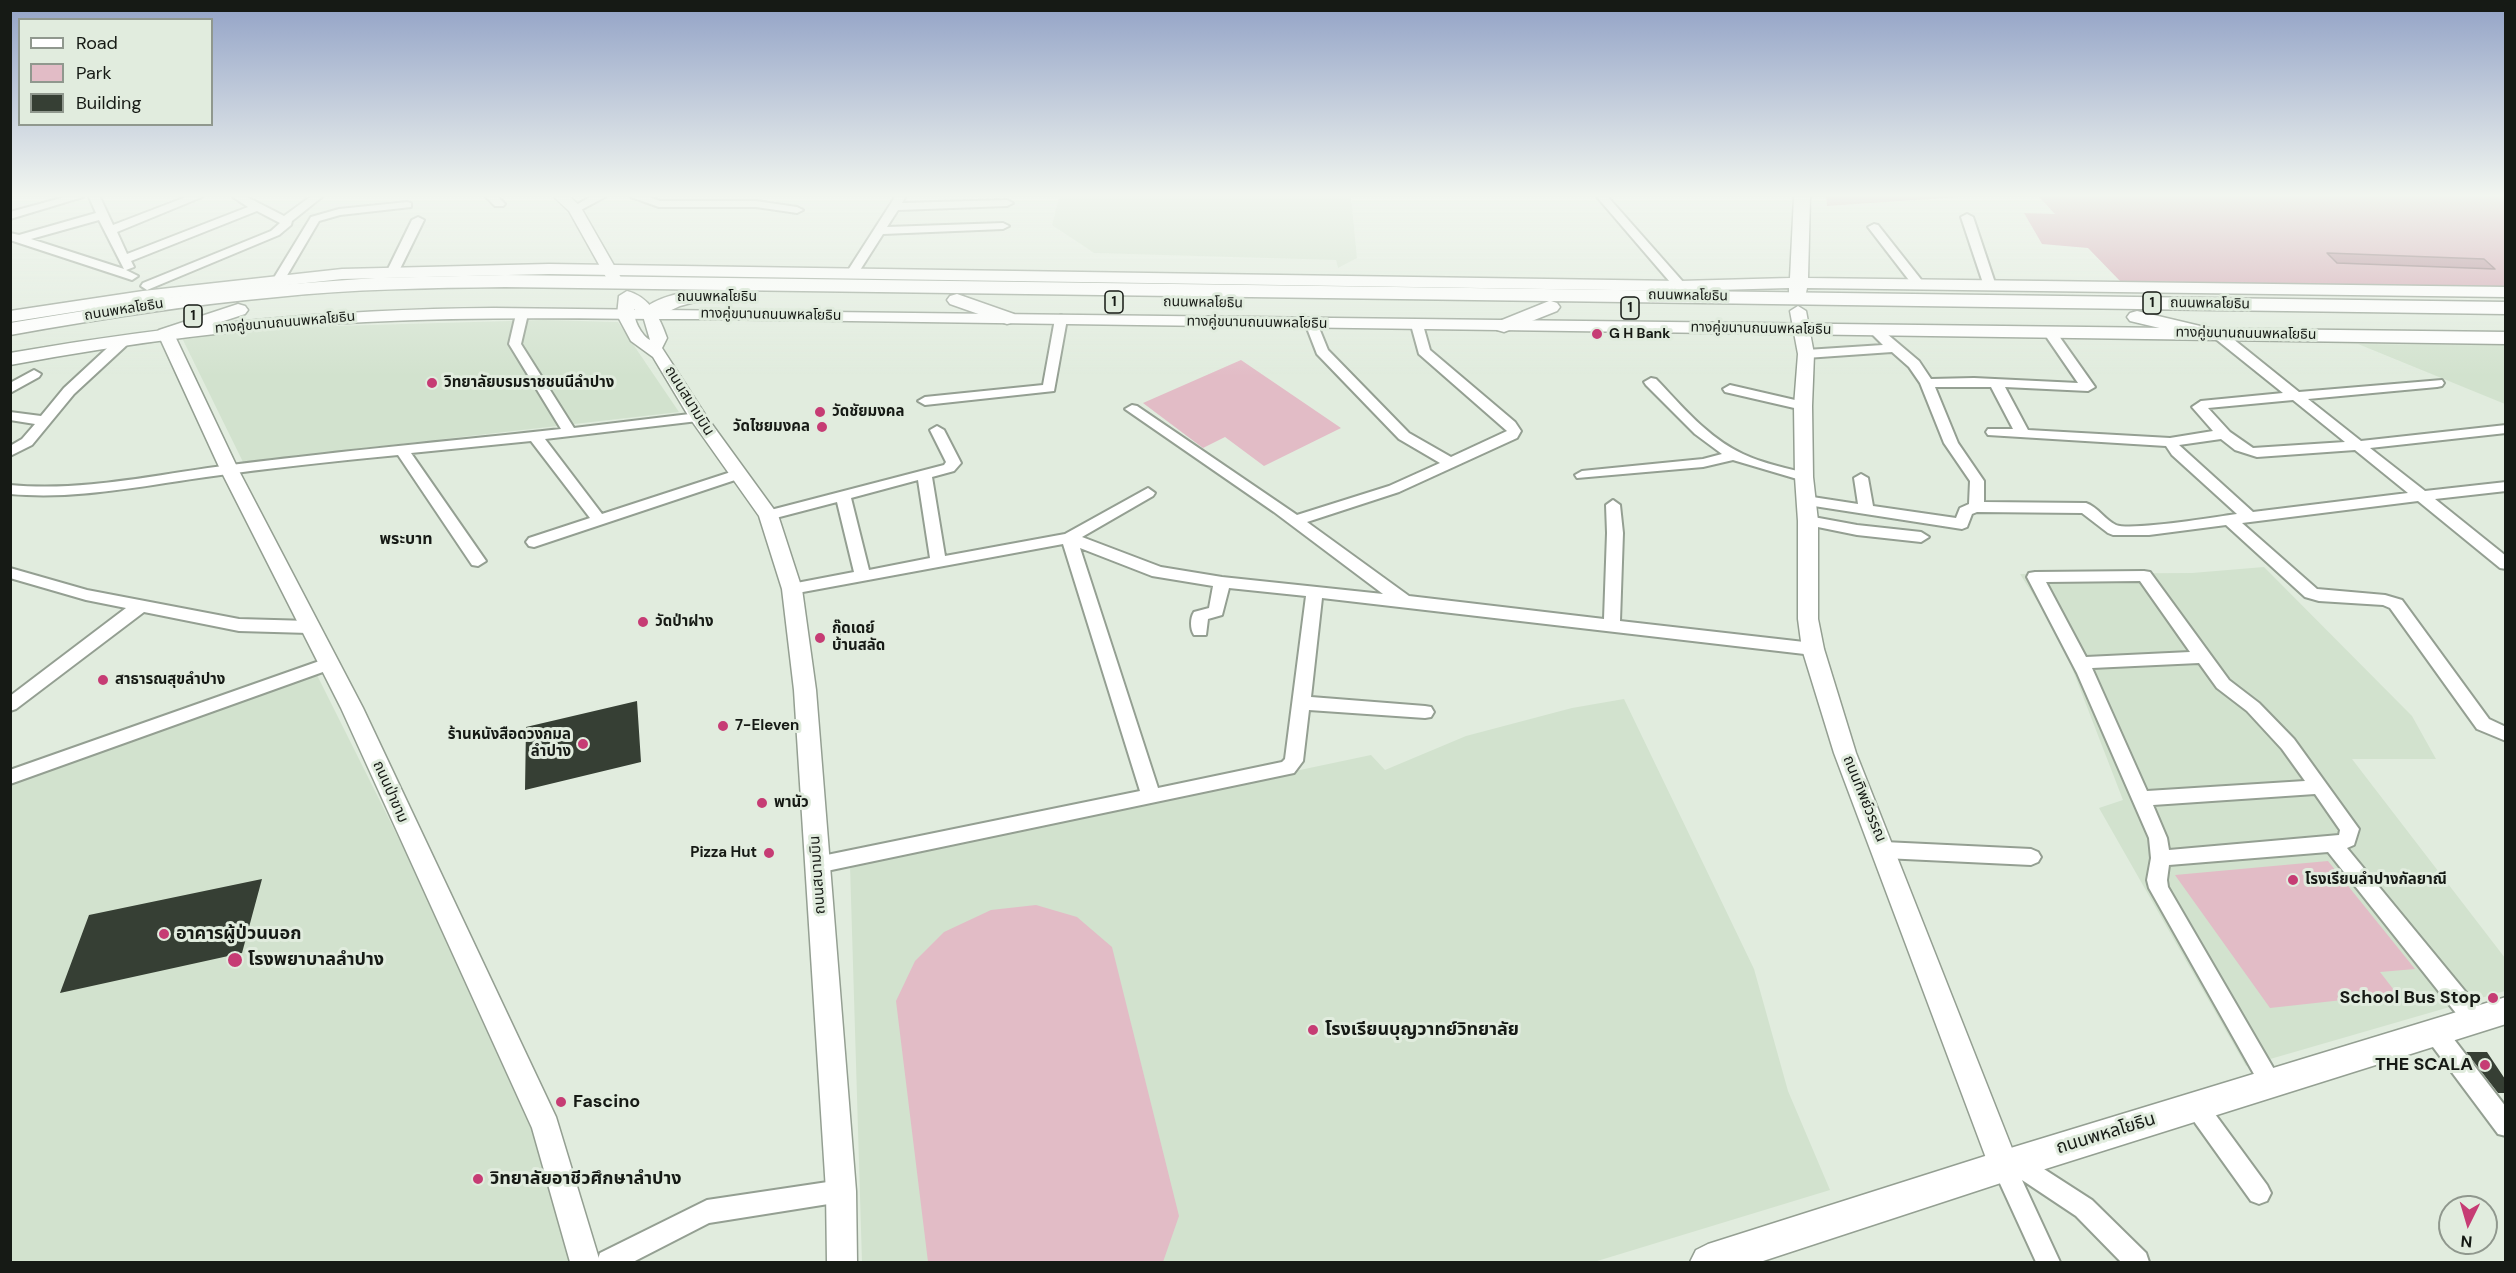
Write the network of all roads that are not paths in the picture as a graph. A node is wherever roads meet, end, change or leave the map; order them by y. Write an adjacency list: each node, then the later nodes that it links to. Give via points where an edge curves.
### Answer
1 (72, 256): 14 (street)
2 (131, 256): 12 (street)
3 (223, 256): 23 (street)
4 (293, 256): 17 (street)
5 (400, 256): 15 (street)
6 (600, 256): 24 (street, ถนนสนามบิน)
7 (863, 256): 13 (street)
8 (1654, 256): 20 (street)
9 (1800, 256): 29 (main road)
10 (1897, 256): 19 (street)
11 (1980, 256): 21 (street)
12 (124, 259): 14 (street)
13 (851, 275): 16 (main road, ทางคู่ขนานถนนพหลโยธิน / 1); 24 (main road, ทางคู่ขนานถนนพหลโยธิน / 1)
14 (132, 276): 23 (street)
15 (391, 276): 17 (main road, 1, via 342,274); 24 (highway, ถนนพหลโยธิน / 1); 43 (highway, ถนนพหลโยธิน / 1, via 139,306)
16 (1209, 280): 18 (main road, ทางคู่ขนานถนนพหลโยธิน / 1); 22 (highway)
17 (278, 281): 23 (main road, 1)
18 (1431, 282): 20 (main road, ทางคู่ขนานถนนพหลโยธิน / 1); 26 (highway)
19 (1919, 285): 21 (main road, ทางคู่ขนานถนนพหลโยธิน / 1); 29 (main road, ทางคู่ขนานถนนพหลโยธิน / 1)
20 (1680, 286): 29 (main road, ทางคู่ขนานถนนพหลโยธิน / 1)
21 (1990, 286): 25 (main road, ทางคู่ขนานถนนพหลโยธิน / 1)
22 (1162, 290): 24 (highway, ถนนพหลโยธิน / 1); 26 (highway, ถนนพหลโยธิน / 1)
23 (145, 291): 36 (main road, 1)
24 (619, 291): 27 (highway, ถนนพหลโยธิน / 1); 32 (highway, ถนนพหลโยธิน / 1, via 376,299); 33 (main road, ทางคู่ขนานถนนพหลโยธิน / 1); 34 (main road, ทางคู่ขนานถนนพหลโยธิน / 1); 51 (street, ถนนสนามบิน, via 639,341)
25 (2505, 292)
26 (1489, 294): 29 (highway, ถนนพหลโยธิน / 1)
27 (695, 296): 28 (highway, ถนนพหลโยธิน / 1); 34 (highway, via 673,301)
28 (957, 300): 30 (highway, ถนนพหลโยธิน / 1); 37 (highway)
29 (1799, 305): 30 (highway, ถนนพหลโยธิน / 1); 31 (highway, ถนนพหลโยธิน / 1); 35 (highway, ถนนพหลโยธิน / 1); 42 (main road, ทางคู่ขนานถนนพหลโยธิน / 1); 44 (main road, ทางคู่ขนานถนนพหลโยธิน / 1); 53 (street, ถนนทิพย์วรรณ)
30 (1550, 307): 42 (highway)
31 (2505, 308)
32 (238, 310): 47 (highway); 50 (highway, ถนนพหลโยธิน / 1)
33 (522, 314): 47 (main road, ทางคู่ขนานถนนพหลโยธิน / 1, via 357,317); 72 (street, via 516,344)
34 (650, 314): 37 (main road, ทางคู่ขนานถนนพหลโยธิน / 1); 51 (street, ถนนสนามบิน, via 659,338)
35 (2137, 316): 39 (highway, ถนนพหลโยธิน / 1); 46 (highway)
36 (10, 317)
37 (1007, 318): 38 (main road, ทางคู่ขนานถนนพหลโยธิน / 1)
38 (1061, 320): 40 (main road, ทางคู่ขนานถนนพหลโยธิน / 1); 63 (street, via 1049,388)
39 (2505, 321)
40 (1311, 323): 41 (main road, ทางคู่ขนานถนนพหลโยธิน / 1); 81 (street, via 1322,351 1404,436)
41 (1417, 325): 42 (main road, ทางคู่ขนานถนนพหลโยธิน / 1); 81 (street, via 1424,351 1514,431)
42 (1504, 326)
43 (10, 329)
44 (1875, 331): 45 (main road, ทางคู่ขนานถนนพหลโยธิน / 1); 52 (street)
45 (2049, 332): 46 (main road, ทางคู่ขนานถนนพหลโยธิน / 1); 58 (street, via 2088,387)
46 (2212, 333): 48 (main road, ทางคู่ขนานถนนพหลโยธิน / 1); 62 (street)
47 (166, 334): 49 (main road, ทางคู่ขนานถนนพหลโยธิน / 1); 82 (street, ถนนป่าขาม)
48 (2505, 338)
49 (123, 341): 54 (main road, ทางคู่ขนานถนนพหลโยธิน / 1); 68 (street, via 69,391)
50 (10, 343)
51 (654, 348): 67 (street, ถนนสนามบิน)
52 (1892, 348): 53 (street); 57 (street, via 1914,364)
53 (1806, 354): 64 (street, ถนนทิพย์วรรณ)
54 (10, 359)
55 (34, 374): 60 (street)
56 (1651, 382): 80 (street, via 1707,435)
57 (1927, 383): 58 (street); 94 (street, via 1951,443 1977,481)
58 (1996, 384): 73 (street)
59 (2437, 384): 62 (street)
60 (10, 389)
61 (1730, 389): 64 (street)
62 (2296, 397): 74 (street, via 2199,407); 77 (street)
63 (925, 401)
64 (1803, 406): 86 (street, ถนนทิพย์วรรณ)
65 (1132, 409): 101 (street)
66 (10, 416): 68 (street)
67 (698, 417): 72 (street); 83 (street, ถนนสนามบิน)
68 (45, 421): 79 (street, via 27,442)
69 (2505, 429): 77 (street)
70 (937, 430): 85 (street, via 954,463)
71 (1993, 432): 73 (street)
72 (570, 433): 75 (street)
73 (2024, 434): 76 (street)
74 (2224, 434): 76 (street); 77 (street, via 2248,452 2257,453)
75 (536, 437): 78 (street); 99 (street)
76 (2170, 442): 98 (street)
77 (2355, 446): 92 (street)
78 (402, 450): 82 (street); 105 (street)
79 (10, 452)
80 (1735, 455): 84 (street, via 1703,463); 86 (street)
81 (1451, 463): 101 (street, via 1394,489)
82 (229, 469): 89 (street, via 74,491); 116 (street, ถนนป่าขาม)
83 (739, 474): 97 (street, ถนนสนามบิน); 99 (street)
84 (1582, 475)
85 (925, 476): 91 (street); 106 (street)
86 (1804, 477): 96 (street, ถนนทิพย์วรรณ)
87 (1861, 478): 95 (street)
88 (2505, 486): 92 (street)
89 (10, 489)
90 (1148, 493): 103 (street)
91 (843, 496): 97 (street); 109 (street)
92 (2422, 496): 98 (street); 107 (street)
93 (1613, 505): 115 (street)
94 (1976, 507): 95 (street, via 1965,511 1962,524); 100 (street, via 2086,508 2118,531)
95 (1866, 510): 96 (street)
96 (1807, 511): 102 (street, via 1857,530); 118 (street, ถนนทิพย์วรรณ, via 1808,619)
97 (768, 516): 111 (street, ถนนสนามบิน)
98 (2250, 518): 100 (street)
99 (599, 520): 104 (street)
100 (2229, 520): 125 (street, via 2311,593 2396,604 2482,724)
101 (1295, 521): 113 (street)
102 (1921, 537)
103 (1069, 538): 106 (street); 110 (street, via 1158,572); 128 (street)
104 (534, 542)
105 (478, 561)
106 (938, 561): 109 (street)
107 (2505, 564)
108 (10, 573): 114 (street)
109 (862, 575): 111 (street)
110 (1222, 582): 112 (street); 117 (street, via 1218,607 1200,616)
111 (792, 589): 134 (street, ถนนสนามบิน, via 805,690)
112 (1316, 592): 113 (street); 122 (street)
113 (1403, 601): 115 (street)
114 (139, 607): 116 (street, via 239,625); 123 (street)
115 (1612, 625): 118 (street)
116 (309, 627): 121 (street, ถนนป่าขาม)
117 (1200, 631)
118 (1813, 649): 131 (street, ถนนทิพย์วรรณ, via 1834,723)
119 (2203, 657): 120 (street); 120 (street, via 2144,576 2035,577); 127 (street, via 2223,684 2253,707 2288,744)
120 (2082, 663): 129 (street)
121 (328, 664): 126 (street); 144 (street, ถนนป่าขาม, via 546,1127)
122 (1302, 703): 124 (street); 128 (street, via 1294,761 1288,768)
123 (10, 705)
124 (1425, 712)
125 (2505, 735)
126 (10, 777)
127 (2320, 787): 129 (street); 130 (street, via 2350,829 2348,840)
128 (1151, 795): 134 (street)
129 (2141, 799): 133 (street, via 2158,838)
130 (2333, 844): 133 (street); 136 (street)
131 (1884, 850): 132 (street); 141 (street, ถนนทิพย์วรรณ)
132 (2031, 857)
133 (2161, 858): 138 (street, via 2159,888)
134 (818, 865): 142 (street, ถนนสนามบิน)
135 (2505, 1010): 136 (main road, ถนนพหลโยธิน)
136 (2475, 1020): 137 (main road, ถนนพหลโยธิน)
137 (2435, 1032): 138 (main road, ถนนพหลโยธิน); 140 (street)
138 (2271, 1083): 139 (main road, ถนนพหลโยธิน)
139 (2196, 1106): 141 (main road, ถนนพหลโยธิน); 143 (street)
140 (2505, 1126)
141 (2010, 1164): 147 (main road, ถนนพหลโยธิน); 148 (street, ถนนทิพย์วรรณ); 149 (street, via 2084,1208)
142 (841, 1191): 145 (street, via 707,1212); 146 (street, ถนนสนามบิน)
143 (2259, 1192)
144 (585, 1263)
145 (609, 1263)
146 (842, 1263)
147 (1708, 1263)
148 (2048, 1263)
149 (2137, 1263)

